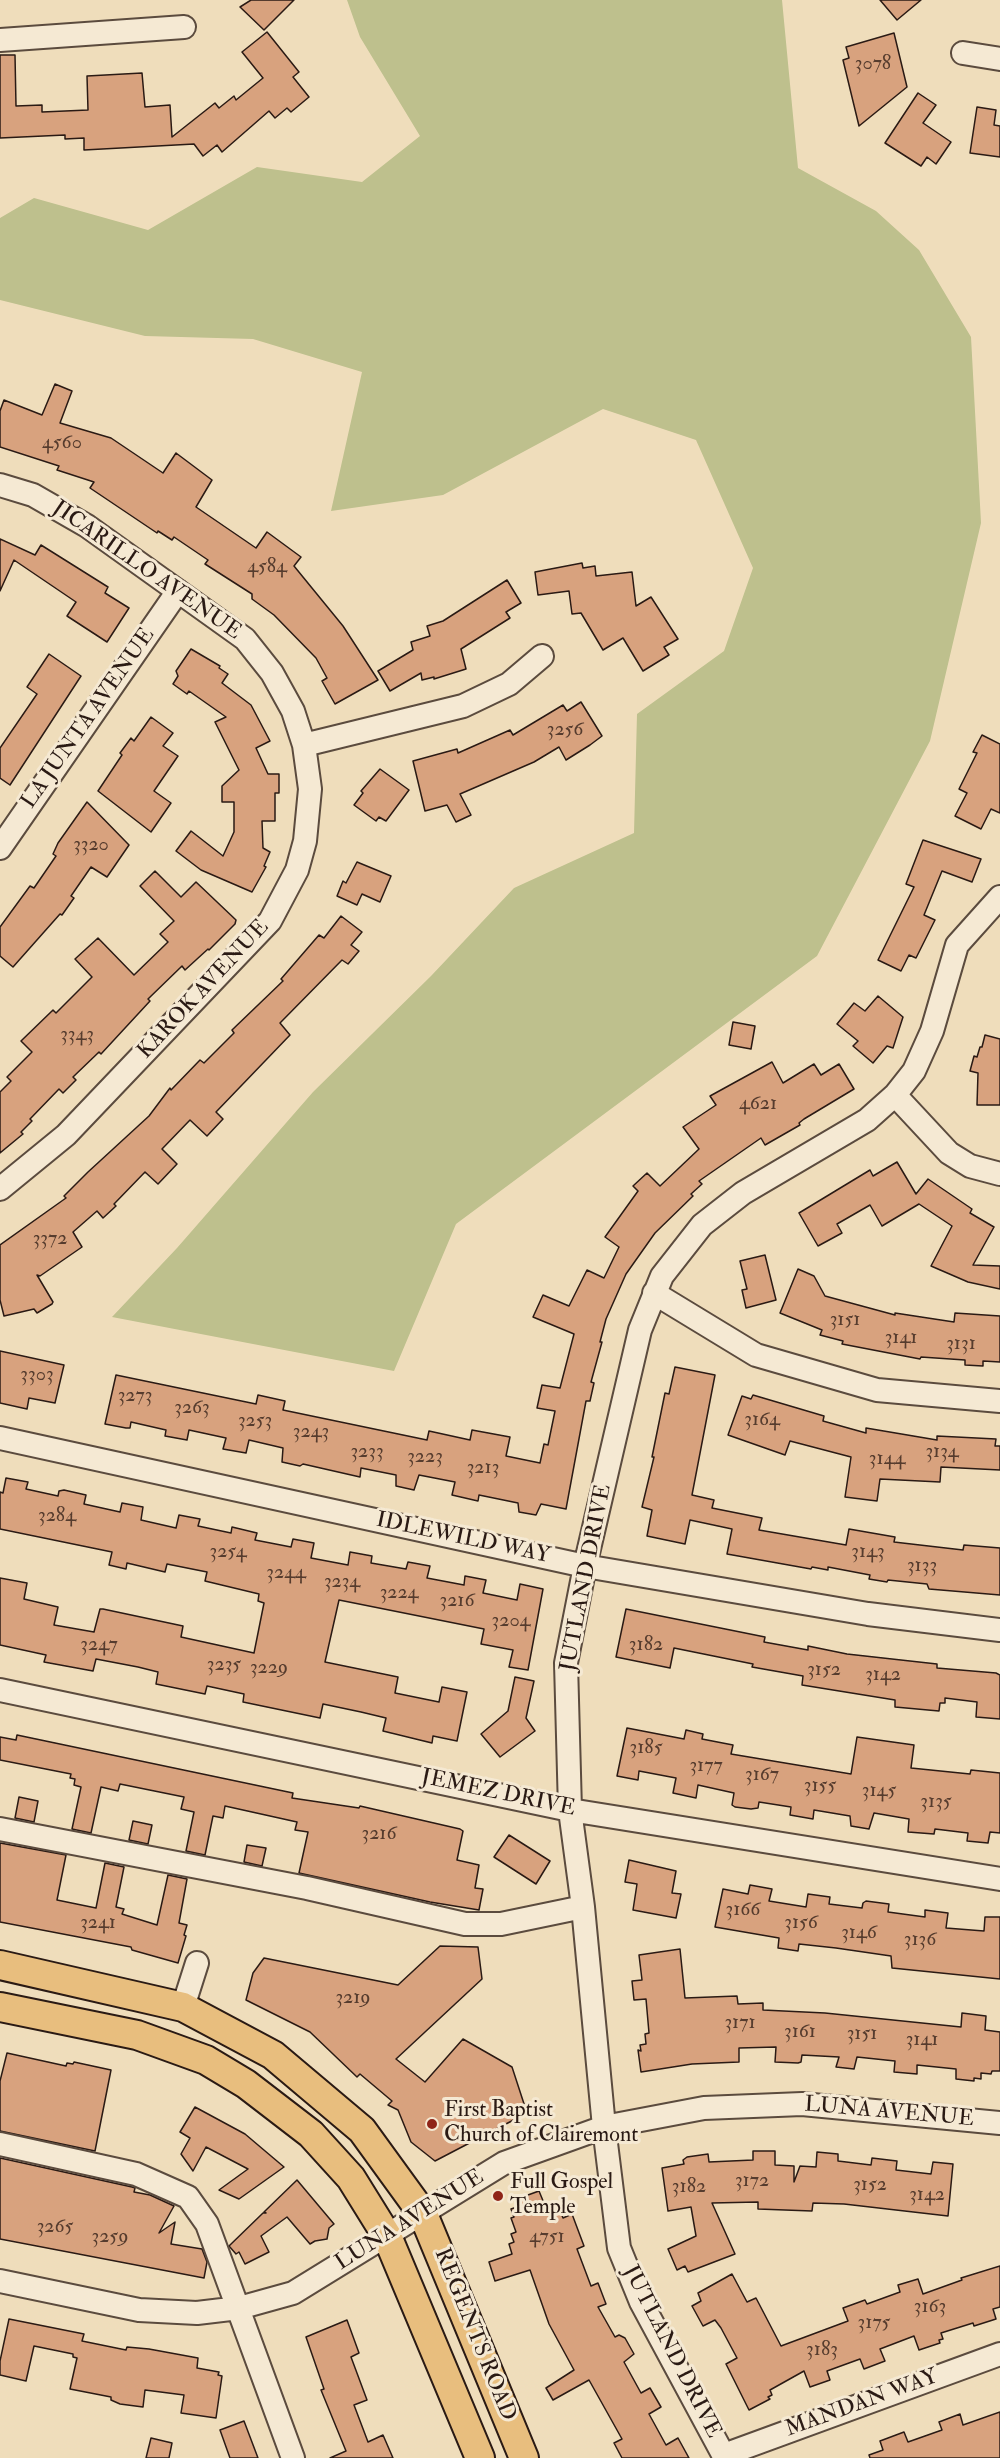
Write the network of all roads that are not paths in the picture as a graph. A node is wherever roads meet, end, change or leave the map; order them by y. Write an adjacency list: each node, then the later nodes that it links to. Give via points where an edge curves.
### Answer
1 (184, 27): 2 (street)
2 (0, 40)
3 (963, 53): 4 (street)
4 (1000, 59)
5 (0, 485): 6 (street, JICARILLO AVENUE, via 33,495 87,526)
6 (178, 591): 8 (street, JICARILLO AVENUE, via 245,639 272,673 293,711); 9 (street, LA JUNTA AVENUE)
7 (542, 656): 8 (street, via 509,684 463,706)
8 (304, 746): 13 (street, KAROK AVENUE, via 310,789 305,841 297,870 270,921 66,1135)
9 (0, 848)
10 (1000, 897): 11 (street, JUTLAND DRIVE, via 957,945 932,1031 914,1071)
11 (895, 1095): 12 (street, via 949,1153 970,1166); 14 (street, JUTLAND DRIVE, via 867,1120 743,1193 702,1225 662,1276)
12 (1000, 1174)
13 (0, 1189)
14 (654, 1293): 15 (street, via 756,1355 877,1390); 17 (street, JUTLAND DRIVE, via 640,1330)
15 (1000, 1401)
16 (0, 1438): 17 (street, IDLEWILD WAY)
17 (585, 1566): 18 (street, IDLEWILD WAY, via 868,1614); 20 (street, JUTLAND DRIVE, via 566,1663)
18 (1000, 1630)
19 (0, 1690): 20 (street, JEMEZ DRIVE)
20 (570, 1810): 22 (street, JEMEZ DRIVE); 23 (street, JUTLAND DRIVE)
21 (0, 1828): 23 (street, via 307,1888 465,1924 501,1924)
22 (1000, 1879)
23 (583, 1907): 29 (street, JUTLAND DRIVE)
24 (197, 1963): 27 (street)
25 (0, 1965): 27 (main road, REGENTS ROAD)
26 (0, 2007): 32 (main road, REGENTS ROAD, via 137,2035 206,2060 246,2084 311,2134 351,2178)
27 (183, 2007): 31 (main road, REGENTS ROAD, via 273,2055 354,2123 402,2181)
28 (1000, 2123): 29 (street, LUNA AVENUE, via 802,2104 704,2108)
29 (604, 2127): 31 (street, LUNA AVENUE, via 504,2163); 36 (street, JUTLAND DRIVE, via 619,2248 641,2302)
30 (0, 2144): 34 (street, via 136,2174 188,2197 207,2224)
31 (423, 2214): 32 (street, LUNA AVENUE); 39 (main road, REGENTS ROAD)
32 (387, 2236): 34 (street, LUNA AVENUE, via 293,2293); 38 (main road, REGENTS ROAD)
33 (0, 2281): 34 (street, LUNA AVENUE, via 139,2310 197,2313)
34 (239, 2308): 37 (street)
35 (1000, 2354): 36 (street, MANDAN WAY)
36 (724, 2456)
37 (293, 2458)
38 (480, 2458)
39 (524, 2458)

